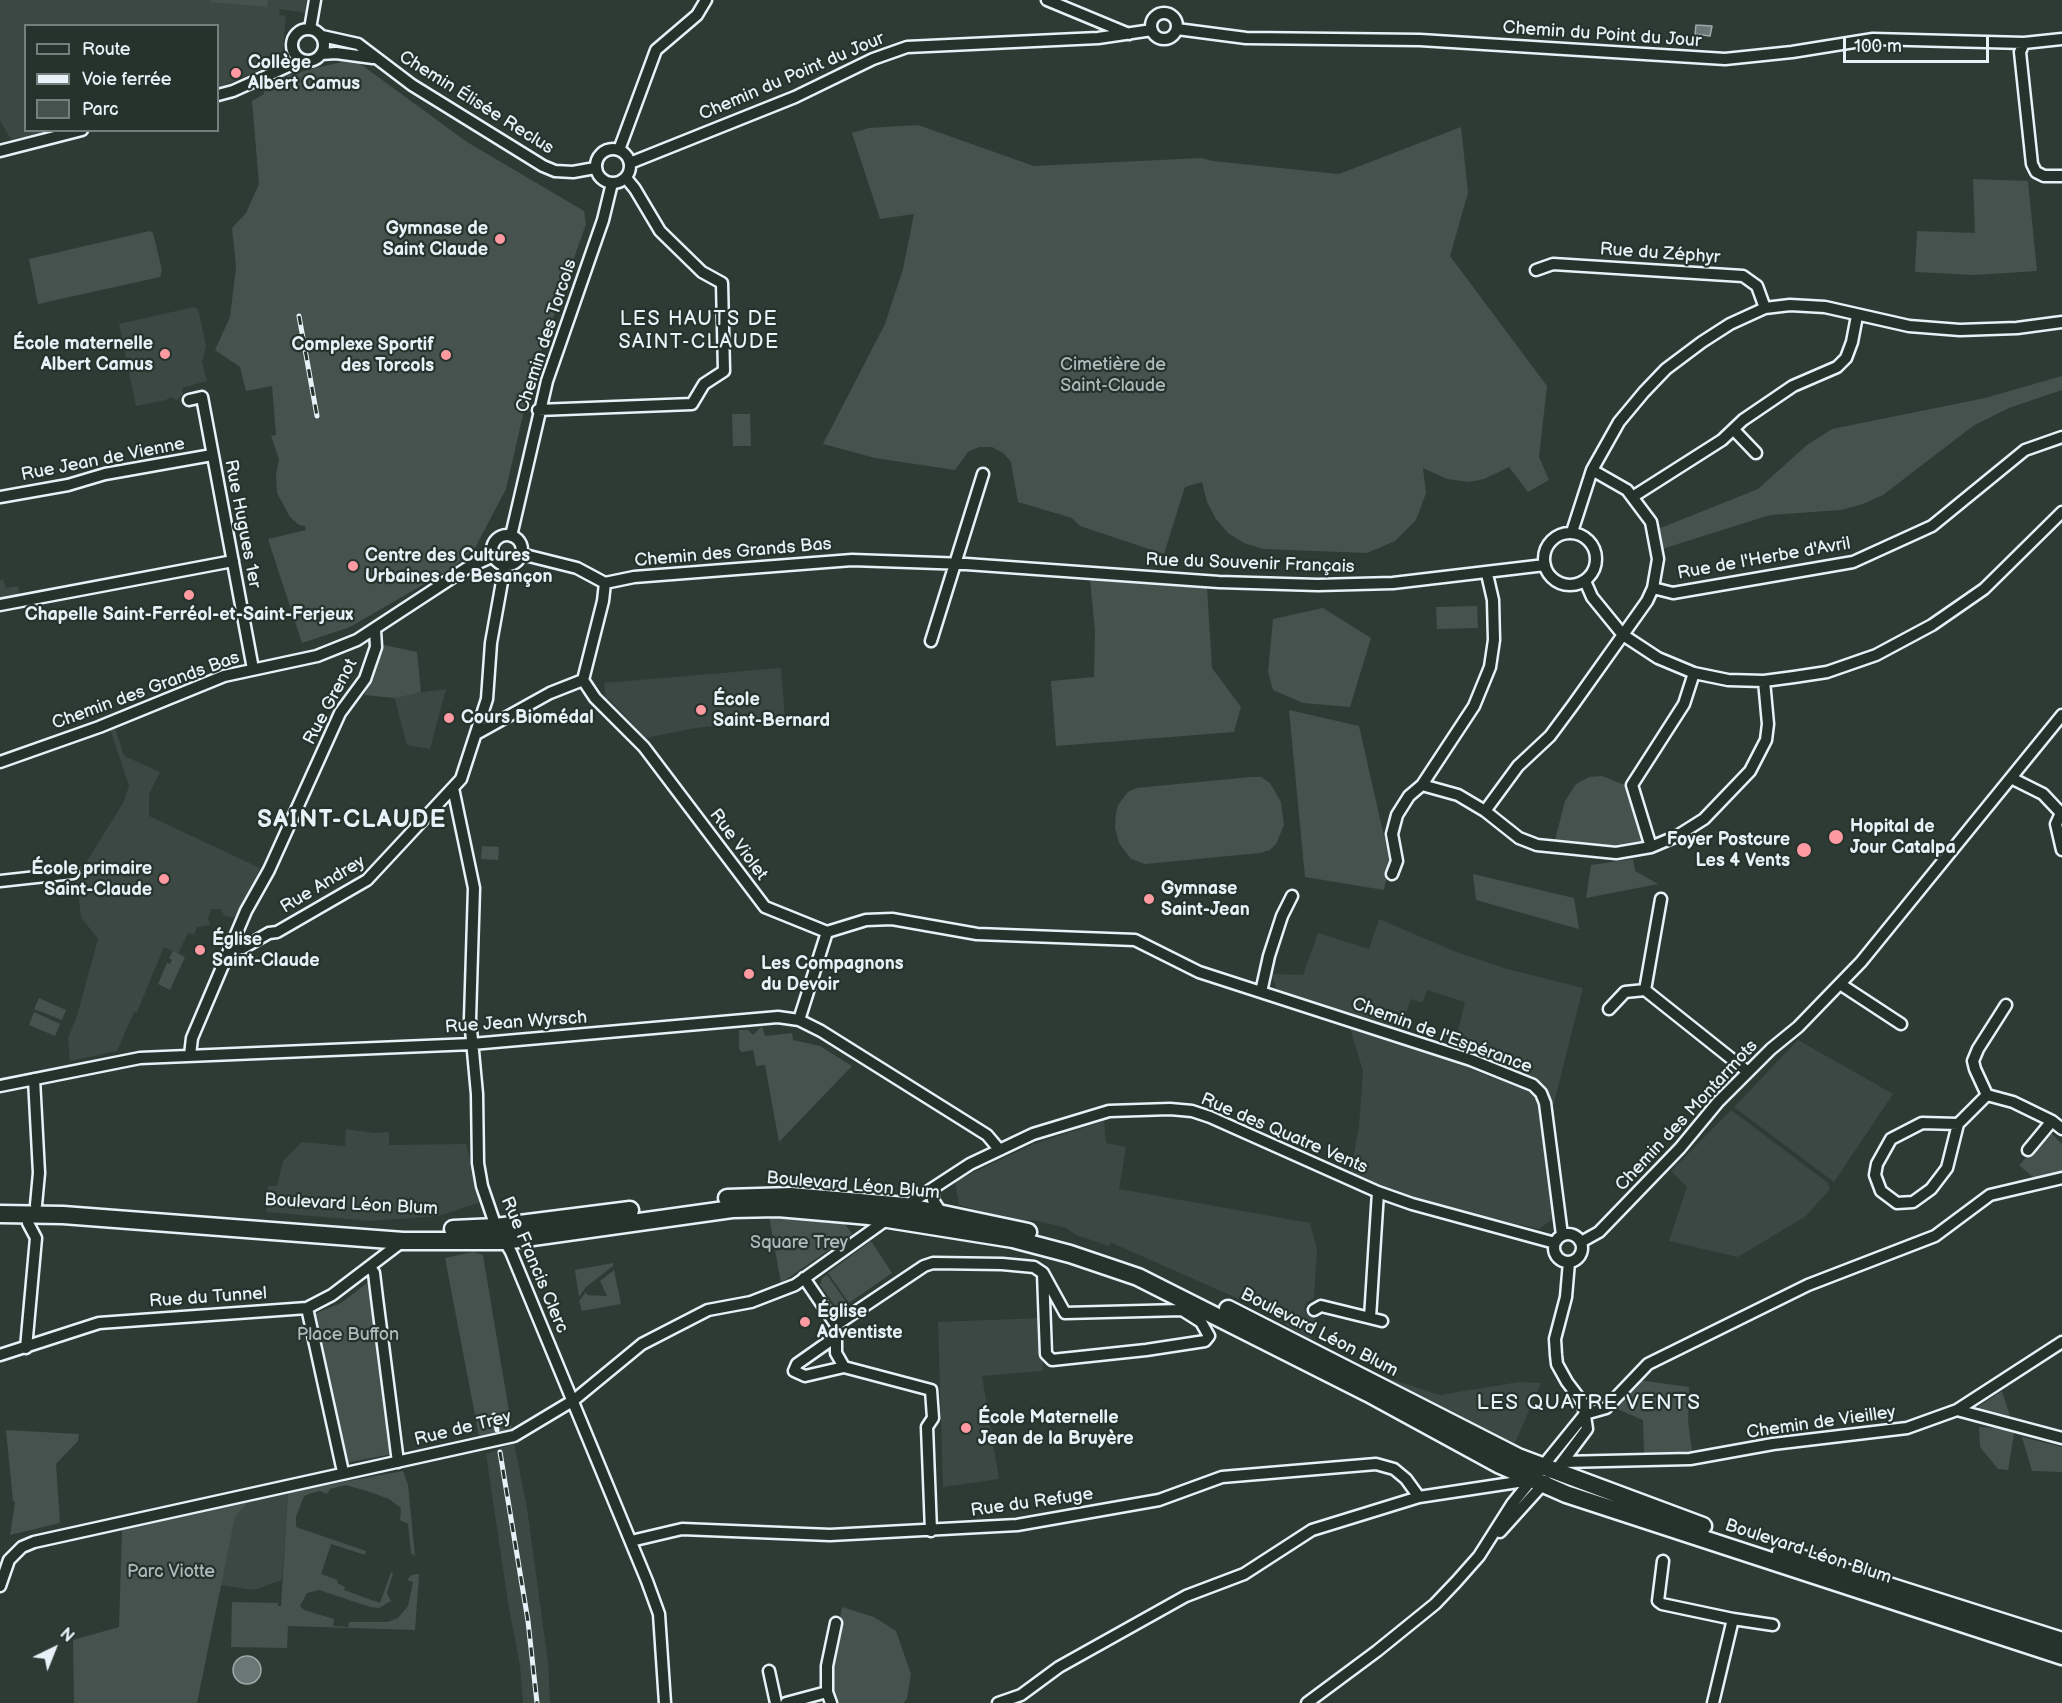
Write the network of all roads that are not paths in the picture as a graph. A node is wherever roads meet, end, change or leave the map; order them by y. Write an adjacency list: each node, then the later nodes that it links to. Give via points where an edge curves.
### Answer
1 (315, 0): 5 (street)
2 (706, 0): 18 (street, via 697,15 656,50)
3 (1047, 0): 4 (street)
4 (1100, 22): 8 (street); 10 (street)
5 (310, 29): 9 (street); 14 (street, via 297,34 292,42)
6 (1177, 29): 7 (street, via 1165,39); 7 (street, via 1173,17 1162,14 1155,18); 12 (street, Chemin du Point du Jour, via 1246,38 1420,40 1725,59 1873,39)
7 (1152, 30): 8 (street, Chemin du Point du Jour)
8 (1129, 34): 10 (street, Chemin du Point du Jour)
9 (322, 36): 13 (street); 15 (street, Chemin Élisée Reclus, via 358,44)
10 (1098, 38): 20 (street, Chemin du Point du Jour, via 907,47)
11 (2062, 39): 12 (street, Chemin du Point du Jour)
12 (2024, 43): 22 (street, via 2020,52 2032,164 2044,176)
13 (321, 54): 14 (street, via 313,60); 15 (street, Chemin Élisée Reclus)
14 (298, 56): 16 (street, via 284,69)
15 (376, 58): 21 (street, Chemin Élisée Reclus, via 412,85 543,166 564,171)
16 (219, 96)
17 (74, 132): 19 (street)
18 (619, 150): 20 (street); 21 (street, via 609,149 600,154)
19 (0, 151)
20 (630, 163): 23 (street)
21 (595, 168): 24 (street, via 599,177)
22 (2062, 176)
23 (626, 178): 24 (street); 30 (street, via 660,231 702,272 722,283 724,371 704,384 692,404)
24 (612, 183): 30 (street, Chemin des Torcols)
25 (1536, 270): 26 (street, Rue du Zéphyr, via 1553,264 1743,276 1757,286)
26 (1765, 308): 27 (street, via 1825,307); 35 (street, via 1730,324 1666,369 1619,422)
27 (1857, 316): 28 (street, via 1960,330); 31 (street, via 1852,342 1838,367 1793,387)
28 (2062, 322)
29 (189, 400): 34 (street, Rue Hugues 1er, via 202,397)
30 (538, 410): 41 (street, Chemin des Torcols)
31 (1734, 430): 33 (street); 37 (street)
32 (2062, 436): 51 (street, Rue de l'Herbe d'Avril, via 2025,450 1932,526 1853,562 1672,593)
33 (1756, 453)
34 (212, 455): 38 (street, Rue Jean de Vienne); 44 (street, Rue Hugues 1er)
35 (1592, 470): 37 (street); 40 (street)
36 (983, 474): 45 (street)
37 (1634, 496): 51 (street, via 1651,522 1656,540 1658,559)
38 (0, 497)
39 (2062, 512): 59 (street, via 1984,589 1907,640 1827,672)
40 (1572, 532): 47 (street, via 1550,542); 49 (street, via 1588,539 1596,555 1594,570)
41 (511, 536): 42 (street, via 521,545); 43 (street, via 498,539 493,547)
42 (521, 554): 46 (street, via 514,564); 50 (street, via 577,568)
43 (494, 556): 46 (street); 53 (street, Chemin des Grands Bas, via 467,568)
44 (233, 561): 52 (street); 56 (street, Rue Hugues 1er)
45 (954, 563): 48 (street, Rue du Souvenir Français, via 1318,585); 50 (street, Chemin des Grands Bas, via 852,560 634,577); 55 (street)
46 (506, 565): 61 (street, Rue Andrey, via 491,643 487,699)
47 (1545, 565): 48 (street, Rue du Souvenir Français); 49 (street, via 1548,573 1561,583)
48 (1487, 574): 64 (street, via 1493,600 1490,667 1474,705)
49 (1585, 581): 54 (street, via 1592,597)
50 (605, 583): 58 (street)
51 (1653, 588): 54 (street)
52 (0, 605)
53 (375, 630): 56 (street, Chemin des Grands Bas, via 317,656); 76 (street, Rue Grenot, via 376,647 365,679 340,713)
54 (1623, 634): 57 (street, via 1658,658); 66 (street, via 1550,736 1518,766)
55 (931, 641)
56 (253, 669): 62 (street, Chemin des Grands Bas, via 224,676)
57 (1694, 673): 59 (street, via 1728,680); 68 (street, via 1684,704 1632,785)
58 (583, 680): 61 (street, via 550,693); 75 (street, Rue Violet, via 595,698 644,747 765,908)
59 (1764, 681): 68 (street, via 1766,740 1750,771 1704,819)
60 (2062, 715): 63 (street, Chemin des Montarmots)
61 (478, 733): 65 (street, Rue Andrey, via 464,773)
62 (0, 762)
63 (2011, 778): 67 (street, via 2043,794); 77 (street, Chemin des Montarmots)
64 (1422, 785): 66 (street, via 1458,795); 71 (street, via 1397,814 1392,834 1397,861)
65 (453, 788): 76 (street, Rue Andrey, via 367,880 277,932); 84 (street, Rue Francis Clerc, via 474,888)
66 (1485, 811): 68 (street, via 1519,838 1537,845 1616,853)
67 (2062, 813): 69 (street, via 2056,824)
68 (1651, 847)
69 (2062, 850)
70 (73, 873): 72 (street)
71 (1392, 874)
72 (0, 881)
73 (1292, 896): 79 (street, via 1269,956)
74 (1661, 899): 78 (street)
75 (827, 932): 79 (street, Chemin de l'Espérance, via 866,921 892,919 977,934 1127,938 1199,972); 82 (street)
76 (231, 950): 85 (street, via 216,976 192,1038)
77 (1840, 984): 83 (street); 86 (street, Chemin des Montarmots)
78 (1645, 990): 81 (street, via 1624,992); 86 (street)
79 (1261, 992): 109 (street, Chemin de l'Espérance, via 1460,1056 1533,1085 1545,1103)
80 (2006, 1005): 89 (street, via 1973,1061)
81 (1609, 1009)
82 (799, 1020): 84 (street, Rue Jean Wyrsch, via 778,1017); 92 (street, Rue Jean Wyrsch, via 977,1128)
83 (1901, 1023)
84 (472, 1044): 85 (street, Rue Jean Wyrsch); 107 (street, Rue Francis Clerc, via 478,1163)
85 (190, 1055): 87 (street, Rue Jean Wyrsch, via 130,1059)
86 (1748, 1072): 111 (street, Chemin des Montarmots, via 1610,1222)
87 (34, 1079): 88 (street, Rue Jean Wyrsch); 98 (street)
88 (0, 1086)
89 (1987, 1095): 90 (street); 91 (street, via 2013,1102)
90 (1958, 1124): 90 (street, via 1922,1123 1891,1139 1877,1164 1875,1175 1881,1191 1897,1203 1913,1202 1931,1189 1947,1168)
91 (2059, 1124): 93 (street)
92 (998, 1148): 95 (street, Rue de Trey); 96 (street, Rue des Quatre Vents, via 1109,1112 1153,1108 1192,1111)
93 (2028, 1150)
94 (2062, 1178): 128 (street, via 1990,1195 1935,1236 1808,1285 1648,1364 1606,1408)
95 (933, 1188): 99 (street, Rue de Trey); 101 (street, via 933,1200)
96 (1378, 1192): 109 (street, Rue des Quatre Vents); 118 (street)
97 (0, 1203): 98 (main road, Boulevard Léon Blum)
98 (36, 1205): 103 (main road, Boulevard Léon Blum)
99 (905, 1206): 101 (main road, Boulevard Léon Blum); 104 (street, Rue de Trey); 107 (main road, Boulevard Léon Blum, via 791,1196 732,1197)
100 (778, 1208): 104 (main road, Boulevard Léon Blum); 107 (main road, Boulevard Léon Blum, via 720,1210); 108 (street, Boulevard Léon Blum, via 854,1221 861,1227)
101 (940, 1211): 132 (main road, Boulevard Léon Blum, via 1074,1243 1145,1268 1335,1361)
102 (0, 1214): 103 (main road)
103 (124, 1215): 106 (main road); 107 (main road, Boulevard Léon Blum); 110 (main road, Boulevard Léon Blum)
104 (887, 1220): 108 (street, Rue de Trey); 132 (main road, Boulevard Léon Blum, via 1013,1239 1138,1277)
105 (0, 1223): 106 (main road)
106 (28, 1223): 123 (street, via 36,1238 36,1253)
107 (500, 1234): 110 (main road, Boulevard Léon Blum); 126 (street, Rue Francis Clerc)
108 (860, 1239): 115 (street, Rue de Trey)
109 (1559, 1239): 111 (street, via 1571,1234); 112 (street, via 1557,1256)
110 (403, 1241): 113 (street, Rue du Tunnel)
111 (1581, 1242): 112 (street, via 1581,1255)
112 (1569, 1262): 128 (street, via 1566,1297 1555,1339 1556,1355 1557,1364 1583,1403)
113 (370, 1267): 116 (street, Rue du Tunnel); 130 (street, via 374,1273)
114 (1043, 1273): 114 (street, via 1065,1313 1182,1310 1201,1322 1209,1336 1205,1341 1169,1347 1052,1360 1046,1354); 120 (street, via 1034,1267 1002,1264 933,1263)
115 (804, 1278): 120 (street); 126 (street, Rue de Trey, via 752,1302 692,1317 642,1344)
116 (308, 1308): 123 (street, Rue du Tunnel, via 94,1324); 131 (street)
117 (1314, 1310): 118 (street, via 1321,1306)
118 (1370, 1318): 119 (street)
119 (1382, 1321)
120 (836, 1325): 121 (street)
121 (834, 1338): 125 (street, via 836,1353); 125 (street, via 797,1364 794,1371 805,1376)
122 (2062, 1342): 127 (street, Chemin de Vieilley)
123 (26, 1348): 124 (street, Rue du Tunnel)
124 (0, 1355)
125 (844, 1366): 134 (street, via 932,1390 933,1418 927,1426)
126 (574, 1400): 130 (street, Rue de Trey, via 514,1436); 135 (street, Rue Francis Clerc)
127 (1957, 1410): 129 (street); 132 (street, Chemin de Vieilley, via 1907,1428 1773,1444 1690,1460)
128 (1585, 1414): 132 (street); 132 (street, via 1587,1429)
129 (2062, 1438)
130 (398, 1462): 131 (street, Rue de Trey)
131 (343, 1472): 137 (street, Rue de Trey, via 34,1542 9,1560)
132 (1547, 1473): 133 (street, Chemin de Vieilley); 141 (main road, Boulevard Léon Blum); 142 (main road, Boulevard Léon Blum, via 1570,1496); 149 (street, via 1521,1511 1435,1604)
133 (1419, 1497): 134 (street, Rue du Refuge, via 1394,1469 1376,1464 1222,1477 1159,1500 1017,1525); 148 (street, Chemin de Vieilley, via 1312,1530 1244,1574 1186,1596 1059,1668 1021,1695)
134 (932, 1531): 135 (street, Rue du Refuge, via 830,1535 682,1529)
135 (631, 1540): 145 (street, Rue Francis Clerc, via 658,1614)
136 (1663, 1561): 138 (street, via 1658,1601)
137 (0, 1586)
138 (1733, 1618): 140 (street); 150 (street)
139 (836, 1623): 144 (street, via 827,1666)
140 (1773, 1625)
141 (2062, 1641)
142 (2062, 1656)
143 (769, 1671): 146 (street)
144 (829, 1698): 147 (street)
145 (665, 1703)
146 (776, 1703)
147 (786, 1703)
148 (998, 1703)
149 (1307, 1703)
150 (1713, 1703)

